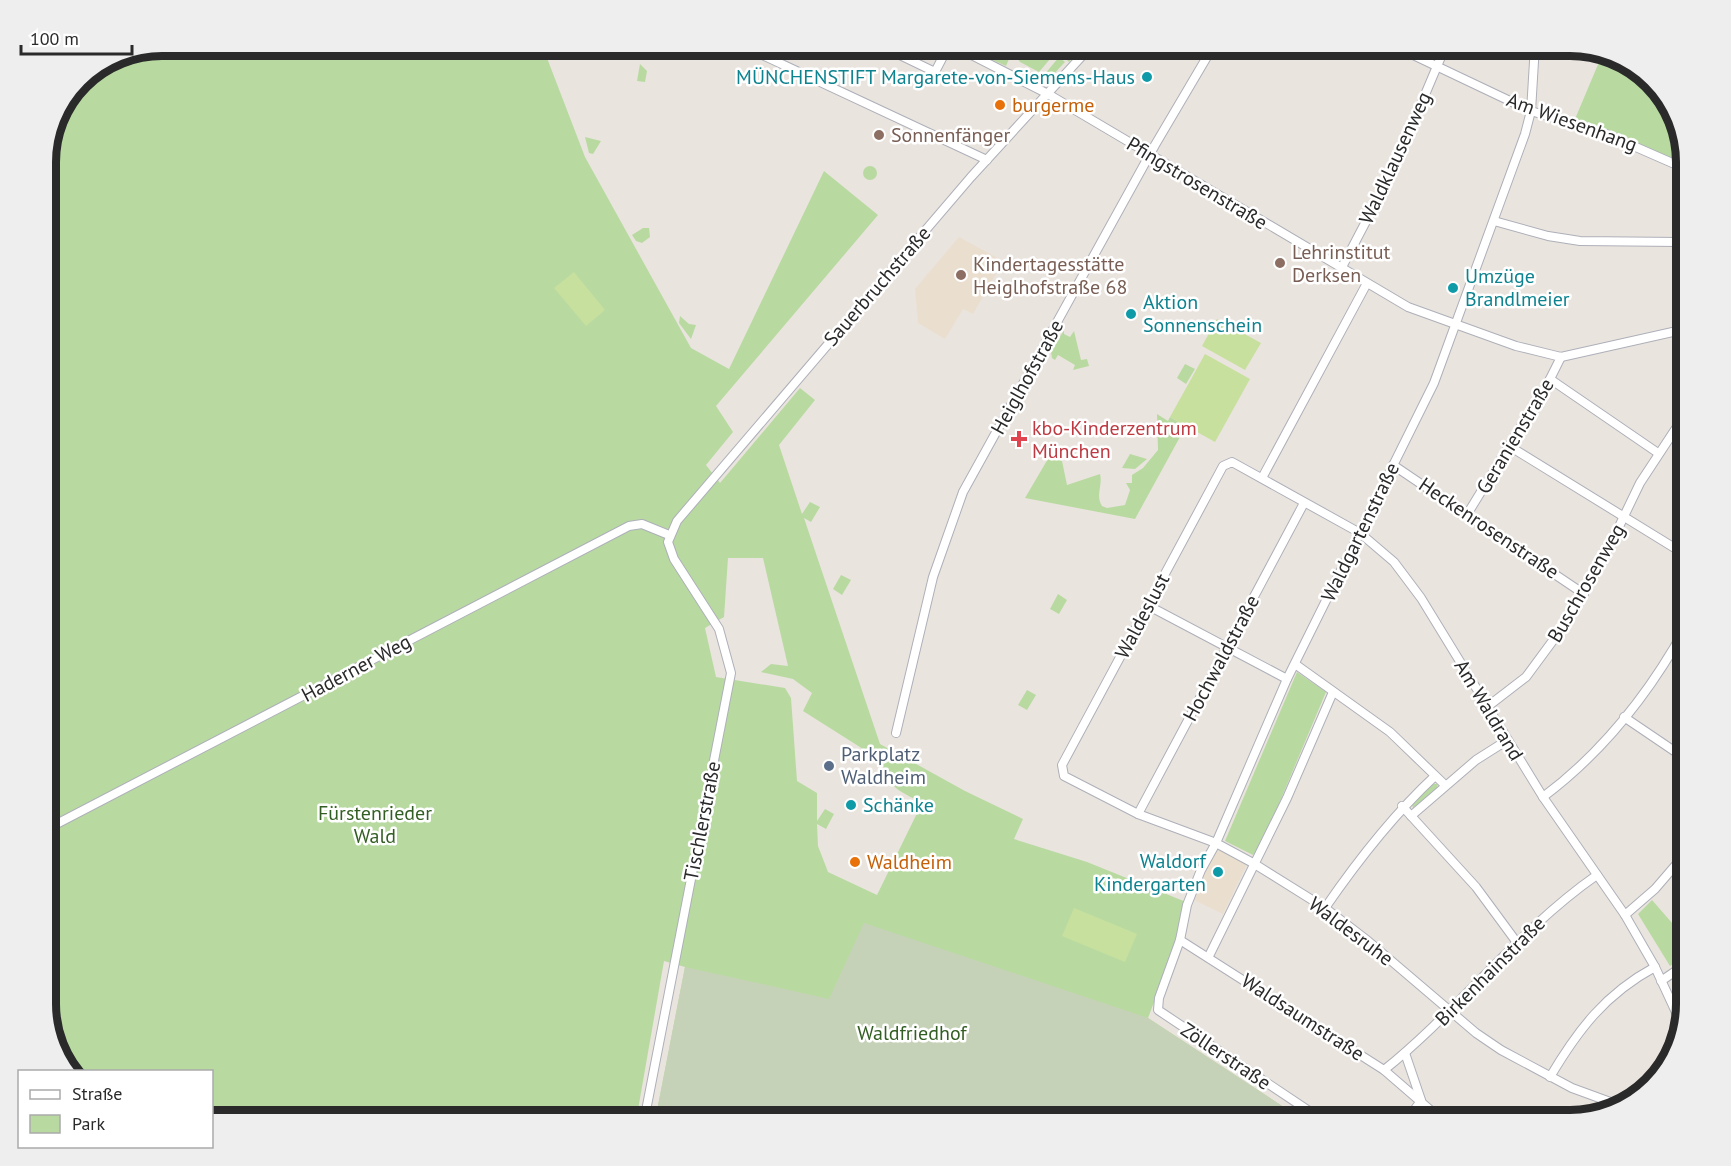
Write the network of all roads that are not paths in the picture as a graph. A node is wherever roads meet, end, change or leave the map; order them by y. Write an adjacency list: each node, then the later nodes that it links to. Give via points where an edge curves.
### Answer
1 (765, 56): 14 (street)
2 (902, 56): 3 (street, via 935,72)
3 (944, 56)
4 (972, 56): 11 (street, Pfingstrosenstraße)
5 (1082, 56): 11 (street, Sauerbruchstraße)
6 (1208, 56): 13 (street, Heiglhofstraße)
7 (1416, 56): 10 (street, Am Wiesenhang)
8 (1441, 56): 10 (street, Waldklausenweg)
9 (1534, 56): 12 (street, Waldgartenstraße)
10 (1437, 66): 12 (street, Am Wiesenhang); 18 (street, Waldklausenweg, via 1394,168)
11 (1048, 94): 13 (street, Pfingstrosenstraße); 14 (street, Sauerbruchstraße)
12 (1531, 111): 15 (street, Am Wiesenhang, via 1606,134); 16 (street, Waldgartenstraße)
13 (1149, 155): 18 (street, Pfingstrosenstraße); 45 (street, Heiglhofstraße, via 952,518 933,577)
14 (987, 160): 34 (street, Sauerbruchstraße, via 740,445)
15 (1676, 165)
16 (1494, 221): 17 (street, via 1580,241); 20 (street, Waldgartenstraße)
17 (1676, 242)
18 (1341, 270): 19 (street, Pfingstrosenstraße)
19 (1366, 285): 20 (street, Pfingstrosenstraße, via 1408,308); 29 (street)
20 (1456, 325): 22 (street, Pfingstrosenstraße); 28 (street, Waldgartenstraße, via 1434,383)
21 (1676, 331): 22 (street, Pfingstrosenstraße)
22 (1561, 357): 23 (street, Geranienstraße)
23 (1550, 379): 25 (street, Geranienstraße); 26 (street)
24 (1676, 427): 26 (street, Buschrosenweg)
25 (1509, 446): 31 (street, Geranienstraße); 32 (street)
26 (1658, 453): 32 (street, Buschrosenweg)
27 (1232, 462): 29 (street, Am Waldrand); 37 (street, Waldeslust, via 1223,466)
28 (1393, 465): 31 (street, Heckenrosenstraße); 33 (street, Waldgartenstraße)
29 (1262, 478): 30 (street, Am Waldrand)
30 (1304, 502): 33 (street, Am Waldrand); 39 (street, Hochwaldstraße)
31 (1468, 513): 36 (street, Heckenrosenstraße)
32 (1624, 518): 35 (street); 36 (street, Buschrosenweg)
33 (1360, 533): 40 (street, Waldgartenstraße); 43 (street, Am Waldrand, via 1394,562 1421,598)
34 (669, 535): 55 (street, Haderner Weg, via 642,524 629,526); 76 (street, Tischlerstraße, via 674,559 719,629 731,673)
35 (1676, 549)
36 (1584, 594): 43 (street, Buschrosenweg, via 1526,677)
37 (1147, 605): 39 (street); 48 (street, Waldeslust, via 1062,765)
38 (1676, 642): 44 (street)
39 (1227, 648): 41 (street); 53 (street, Hochwaldstraße)
40 (1295, 664): 41 (street, Waldgartenstraße); 42 (street)
41 (1287, 679): 56 (street, Waldgartenstraße)
42 (1333, 692): 49 (street, via 1390,732); 57 (street, via 1287,798)
43 (1486, 707): 46 (street, Am Waldrand)
44 (1624, 717): 47 (street); 51 (street, via 1587,762)
45 (896, 733)
46 (1506, 741): 50 (street); 51 (street, Am Waldrand)
47 (1676, 752)
48 (1064, 776): 53 (street, Waldesruhe)
49 (1435, 776): 50 (street); 52 (street)
50 (1445, 785): 54 (street)
51 (1543, 797): 59 (street, Am Waldrand)
52 (1402, 807): 54 (street); 60 (street)
53 (1138, 813): 56 (street, Waldesruhe)
54 (1411, 816): 63 (street, via 1476,887)
55 (56, 824)
56 (1216, 843): 57 (street, Waldesruhe); 62 (street, Waldgartenstraße, via 1201,870)
57 (1253, 863): 60 (street, Waldesruhe); 64 (street)
58 (1676, 865): 61 (street)
59 (1597, 875): 61 (street, Am Waldrand); 63 (street, Birkenhainstraße, via 1561,902)
60 (1325, 908): 69 (street, Waldesruhe)
61 (1625, 915): 65 (street, Am Waldrand)
62 (1180, 940): 64 (street, Waldsaumstraße); 68 (street, Waldgartenstraße)
63 (1518, 944): 69 (street, Birkenhainstraße)
64 (1209, 956): 72 (street, Waldsaumstraße)
65 (1654, 967): 67 (street, Am Waldrand); 73 (street, via 1600,1007 1574,1037)
66 (1676, 971): 67 (street)
67 (1661, 981): 70 (street, Am Waldrand)
68 (1158, 1010): 77 (street, Zöllerstraße)
69 (1450, 1011): 71 (street, Birkenhainstraße); 73 (street, Waldesruhe, via 1501,1050)
70 (1675, 1011)
71 (1405, 1053): 72 (street, Birkenhainstraße); 74 (street, Waldsaumstraße)
72 (1384, 1070): 74 (street, Waldsaumstraße)
73 (1550, 1077): 75 (street, Waldesruhe)
74 (1421, 1101): 78 (street); 79 (street, Waldsaumstraße)
75 (1611, 1102)
76 (646, 1110)
77 (1308, 1110)
78 (1414, 1110)
79 (1431, 1110)

